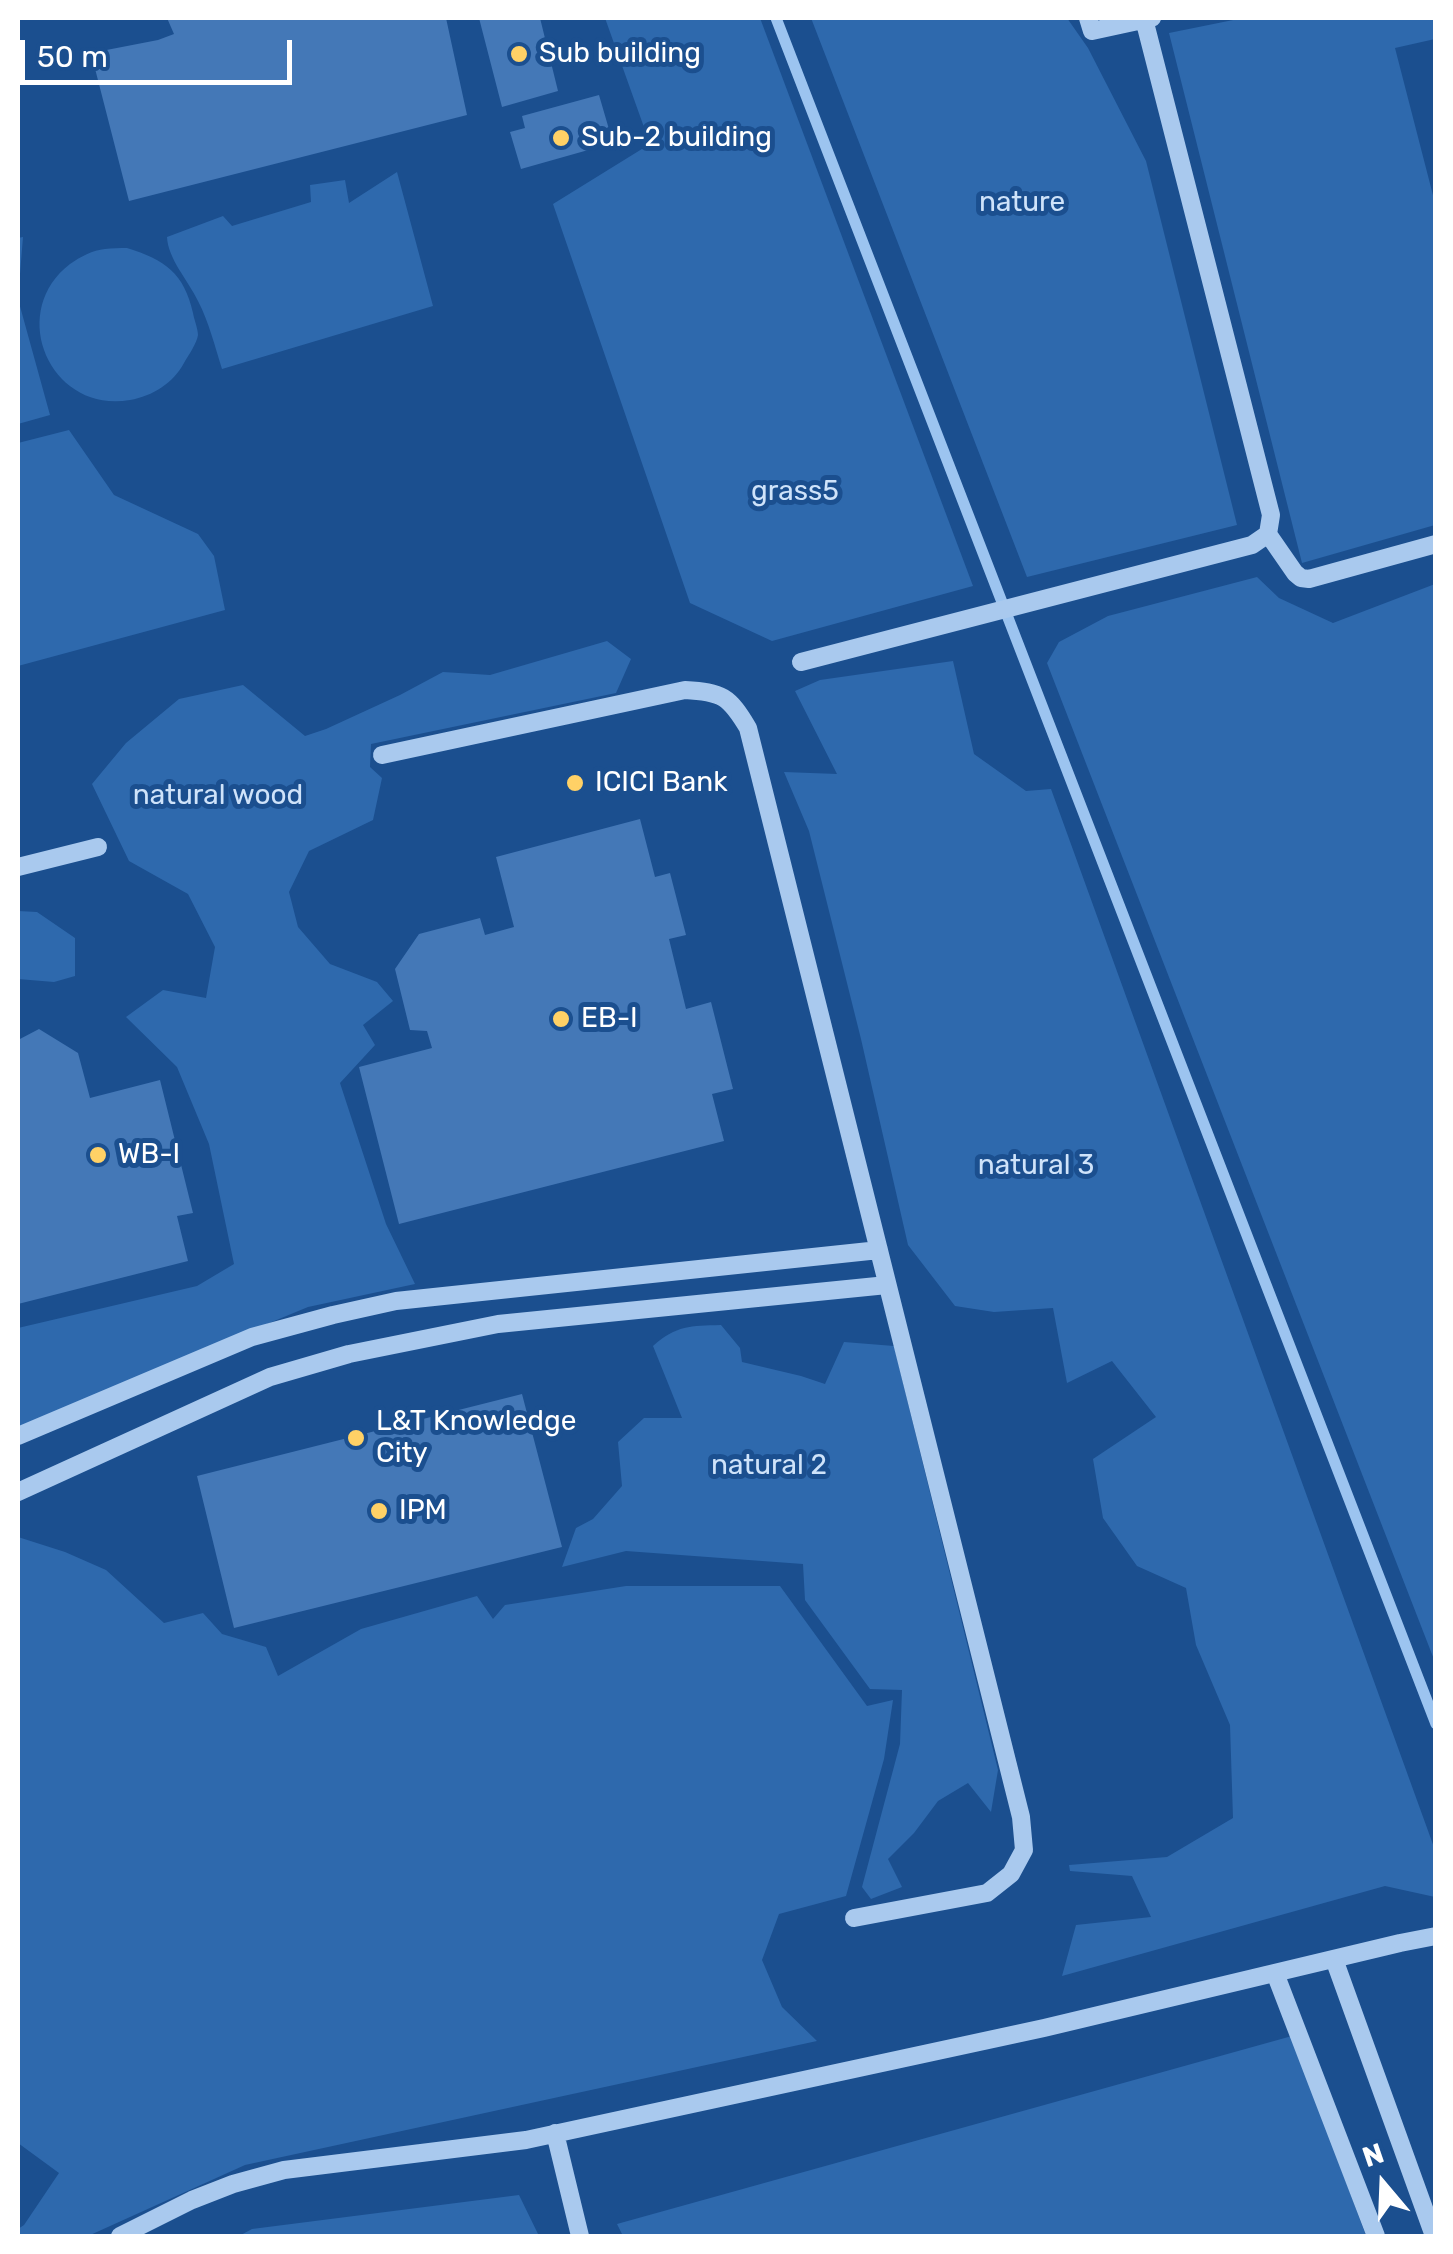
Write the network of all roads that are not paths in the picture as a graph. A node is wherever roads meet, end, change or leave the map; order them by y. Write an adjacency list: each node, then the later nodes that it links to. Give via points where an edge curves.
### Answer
1 (1088, 18): 2 (street, via 1092,31)
2 (1148, 18): 3 (street, via 1271,516)
3 (1268, 534): 4 (street, via 1296,573 1310,579); 5 (street, via 1252,545)
4 (1436, 544)
5 (802, 662)
6 (382, 755): 9 (street, via 685,690 712,691 734,704 748,728)
7 (98, 847): 8 (street)
8 (18, 867)
9 (879, 1250): 10 (street); 11 (street, via 396,1301 333,1314 252,1337)
10 (888, 1284): 12 (street, via 498,1324 350,1354 270,1377); 13 (street, via 1024,1850 1011,1874 987,1893)
11 (18, 1436)
12 (18, 1492)
13 (854, 1918)
14 (1436, 1936): 15 (street)
15 (1334, 1959): 16 (street); 21 (street)
16 (1275, 1974): 17 (street); 20 (street)
17 (554, 2133): 18 (street, via 284,2170 192,2200); 19 (street)
18 (120, 2236)
19 (580, 2236)
20 (1376, 2236)
21 (1434, 2236)

